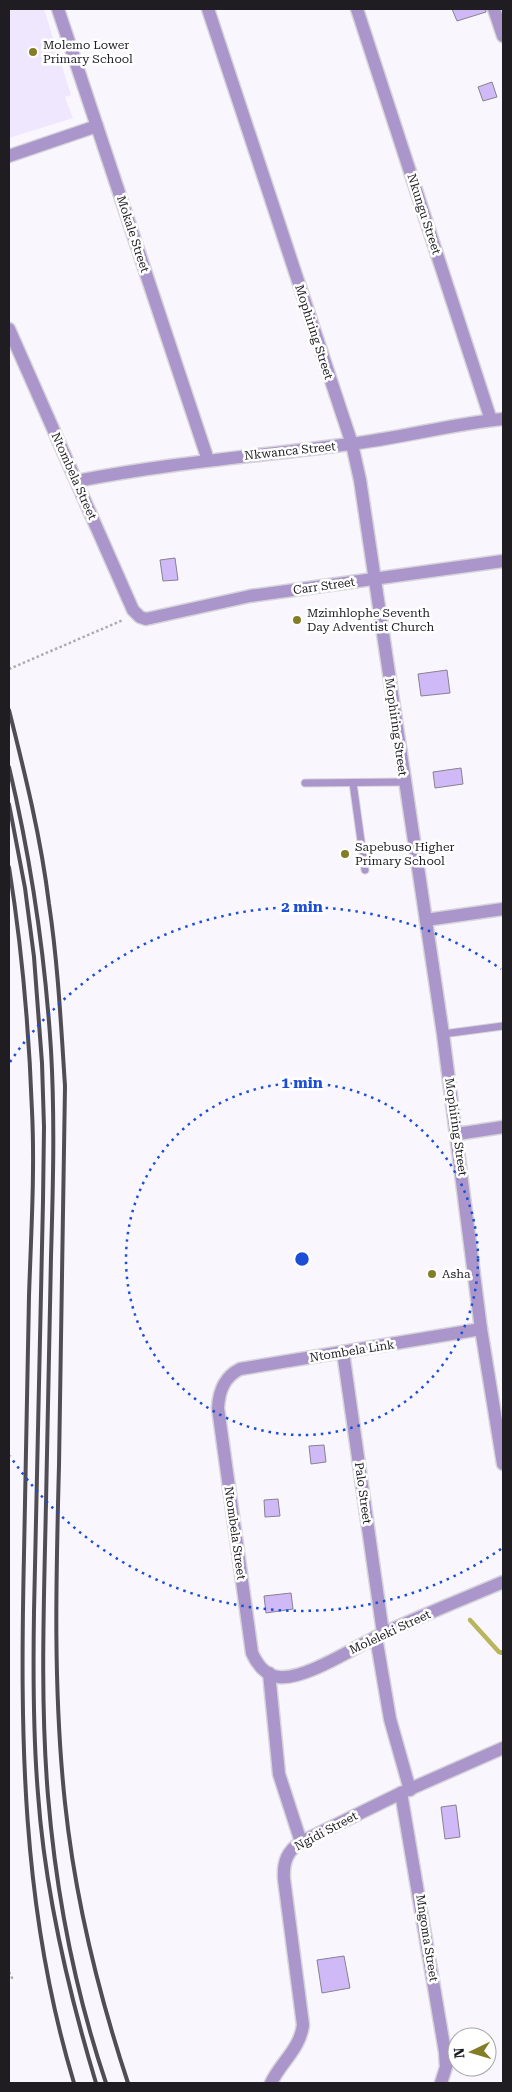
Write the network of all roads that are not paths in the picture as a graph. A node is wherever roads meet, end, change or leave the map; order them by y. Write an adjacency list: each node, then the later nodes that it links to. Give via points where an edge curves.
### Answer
1 (58, 9): 6 (street, Mokale Street)
2 (208, 9): 10 (street, Mophiring Street)
3 (357, 9): 9 (street, Nkungu Street)
4 (494, 9): 5 (street)
5 (503, 36)
6 (97, 126): 7 (street); 11 (street, Mokale Street)
7 (9, 156)
8 (9, 329): 12 (street, Ntombela Street)
9 (497, 420): 10 (street, Nkwanca Street)
10 (352, 444): 11 (street, Nkwanca Street); 14 (street, Mophiring Street)
11 (208, 460): 12 (street, Nkwanca Street)
12 (77, 481): 15 (street, Ntombela Street)
13 (503, 561): 14 (street, Carr Street)
14 (375, 579): 15 (street, Carr Street, via 250,596); 16 (street, Mophiring Street)
15 (141, 617)
16 (404, 782): 18 (lane); 21 (street, Mophiring Street)
17 (305, 783): 18 (lane)
18 (353, 783): 19 (lane)
19 (365, 870)
20 (503, 909): 21 (street)
21 (426, 920): 23 (street, Mophiring Street)
22 (503, 1026): 23 (lane)
23 (443, 1034): 25 (street, Mophiring Street)
24 (503, 1127): 25 (street)
25 (457, 1134): 26 (street, Mophiring Street)
26 (482, 1329): 27 (street, Ntombela Link); 29 (street, Mophiring Street)
27 (343, 1352): 28 (street, Ntombela Link, via 240,1369); 31 (street, Palo Street)
28 (226, 1379): 32 (street, Ntombela Street, via 220,1391 218,1408 252,1653 258,1664)
29 (503, 1464)
30 (503, 1582): 31 (street, Moleleki Street)
31 (380, 1635): 32 (street, Moleleki Street, via 302,1673); 34 (street, Palo Street, via 390,1719)
32 (273, 1675): 35 (street, via 279,1774)
33 (503, 1748): 34 (street, Ngidi Street)
34 (406, 1792): 35 (street, Ngidi Street); 37 (street, Mngoma Street, via 445,2052 446,2067)
35 (301, 1842): 36 (street, Ngidi Street, via 288,1854 283,1868 302,2035)
36 (271, 2083)
37 (441, 2083)

